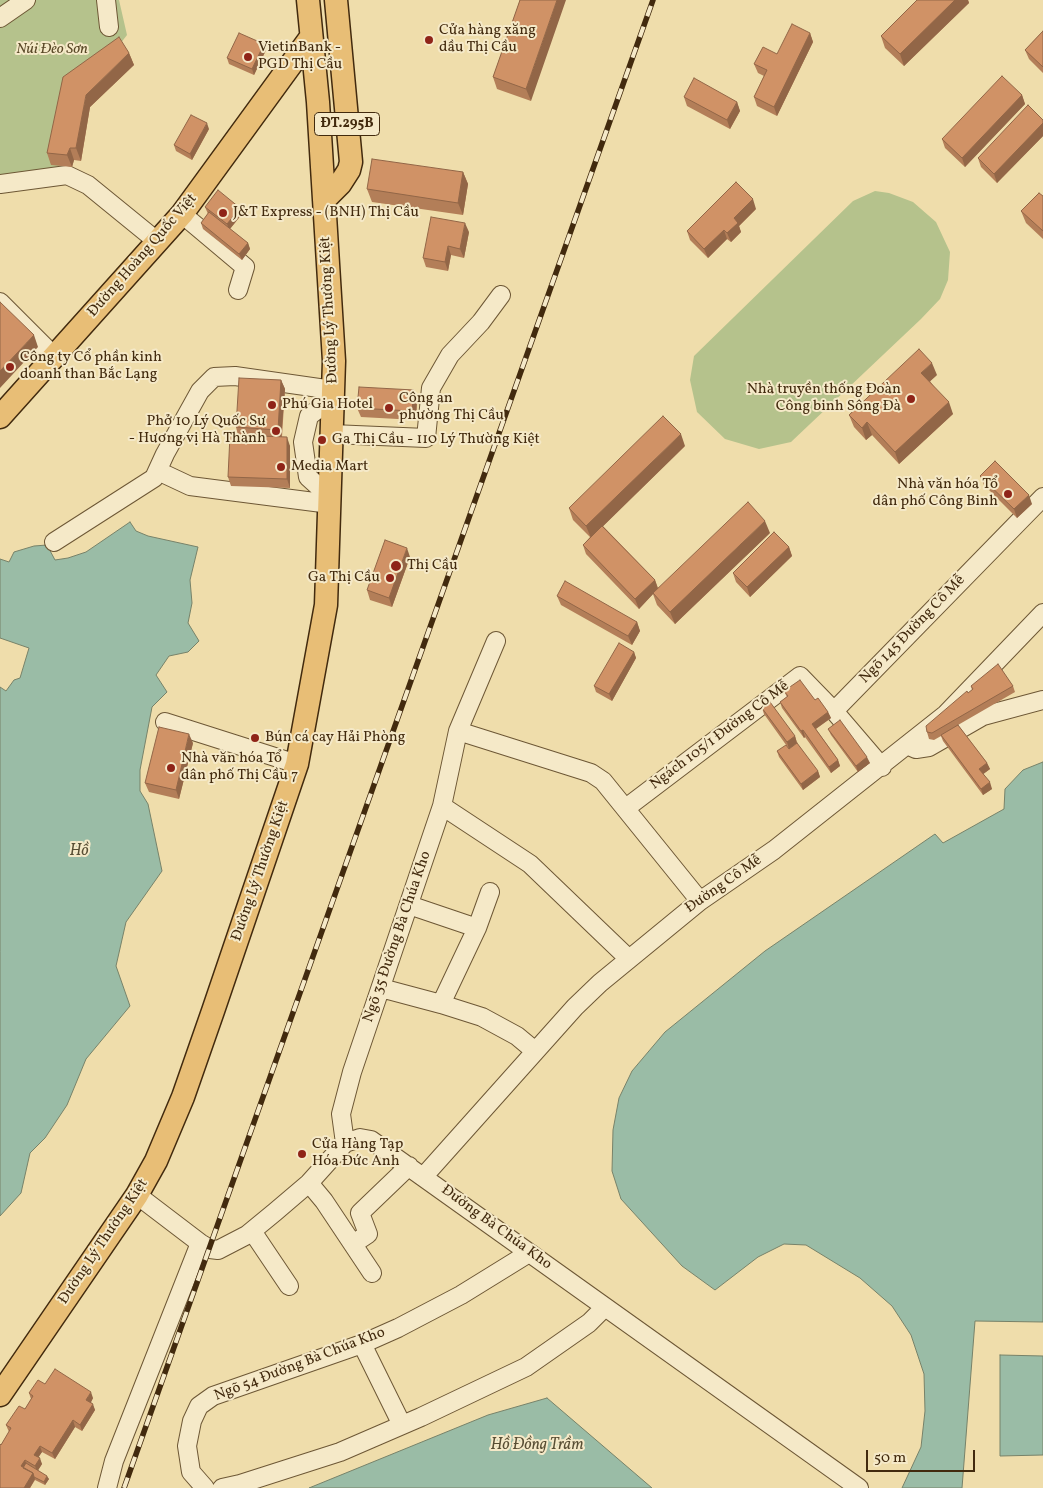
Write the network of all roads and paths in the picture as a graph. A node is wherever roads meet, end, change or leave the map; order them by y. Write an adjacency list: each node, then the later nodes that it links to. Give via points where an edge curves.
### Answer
1 (26, 0): 5 (street)
2 (106, 0): 6 (street)
3 (308, 0): 7 (main road, ĐT.295B)
4 (336, 0): 9 (main road, ĐT.295B, via 351,162 340,184)
5 (0, 18)
6 (109, 27)
7 (311, 37): 9 (main road, Đường Lý Thường Kiệt / ĐT.295B); 10 (main road, Đường Hoàng Quốc Việt)
8 (0, 184): 11 (street, via 67,174 88,185)
9 (324, 200): 16 (main road, Đường Lý Thường Kiệt / ĐT.295B, via 334,361)
10 (182, 214): 11 (main road, Đường Hoàng Quốc Việt); 12 (street, via 245,267)
11 (158, 242): 15 (main road, Đường Hoàng Quốc Việt)
12 (238, 290)
13 (501, 294): 18 (street, via 481,322 450,355 431,388 426,438)
14 (0, 302): 15 (street)
15 (55, 356): 17 (main road, Đường Hoàng Quốc Việt)
16 (333, 394): 18 (main road, Đường Lý Thường Kiệt / ĐT.295B); 19 (street, via 234,376 214,377 200,390); 21 (street, via 309,416 303,442 308,477)
17 (0, 418)
18 (332, 434): 21 (main road, Đường Lý Thường Kiệt / ĐT.295B)
19 (158, 471): 21 (street, via 190,486); 22 (street, via 147,484)
20 (1043, 497): 26 (street, Ngõ 145 Đường Cô Mễ)
21 (330, 500): 30 (main road, Đường Lý Thường Kiệt / ĐT.295B, via 326,605)
22 (54, 542)
23 (1043, 614): 29 (street, Đường Cô Mễ, via 946,714)
24 (496, 641): 28 (street, Ngõ 35 Đường Bà Chúa Kho)
25 (1043, 700): 29 (street, via 983,716 929,747)
26 (834, 711): 31 (street); 33 (street, Ngách 105/1 Đường Cô Mễ, via 800,676)
27 (165, 722): 30 (street)
28 (458, 731): 32 (street, Ngõ 35 Đường Bà Chúa Kho); 33 (street, via 591,773)
29 (907, 745): 31 (street, Đường Cô Mễ)
30 (297, 764): 46 (main road, Đường Lý Thường Kiệt / ĐT.295B, via 183,1097 156,1161)
31 (882, 767): 35 (street, Đường Cô Mễ, via 774,850)
32 (442, 806): 36 (street, Ngõ 35 Đường Bà Chúa Kho); 38 (street, via 530,864)
33 (626, 808): 35 (street)
34 (490, 892): 37 (street)
35 (700, 901): 38 (street, Đường Cô Mễ)
36 (409, 905): 37 (street); 39 (street, Ngõ 35 Đường Bà Chúa Kho)
37 (477, 928): 40 (street)
38 (628, 958): 41 (street, Đường Cô Mễ, via 575,1007)
39 (381, 988): 40 (street); 42 (street, Ngõ 35 Đường Bà Chúa Kho, via 341,1114)
40 (441, 1004): 41 (street, via 482,1017 517,1036)
41 (535, 1051): 44 (street, Đường Cô Mễ)
42 (345, 1143): 43 (street, Đường Bà Chúa Kho, via 360,1138 371,1140); 45 (street)
43 (409, 1166): 44 (street, Đường Bà Chúa Kho); 49 (street, via 360,1213 368,1234)
44 (424, 1176): 50 (street, Đường Bà Chúa Kho)
45 (309, 1183): 47 (street); 49 (street)
46 (137, 1195): 48 (street); 55 (main road, Đường Lý Thường Kiệt / ĐT.295B)
47 (252, 1231): 48 (street, via 234,1244 218,1250); 52 (street)
48 (200, 1243): 57 (street, via 114,1460)
49 (353, 1244): 51 (street)
50 (529, 1252): 53 (street, Đường Bà Chúa Kho); 54 (street, Ngõ 54 Đường Bà Chúa Kho, via 461,1295)
51 (372, 1274)
52 (289, 1286)
53 (605, 1307): 56 (street, via 588,1324 526,1366); 60 (street, Đường Bà Chúa Kho)
54 (362, 1344): 56 (street); 58 (street, Ngõ 54 Đường Bà Chúa Kho, via 213,1396 199,1406 187,1446 191,1472)
55 (0, 1395)
56 (402, 1426): 59 (street, via 340,1452)
57 (107, 1488)
58 (205, 1488)
59 (222, 1488)
60 (859, 1488)

